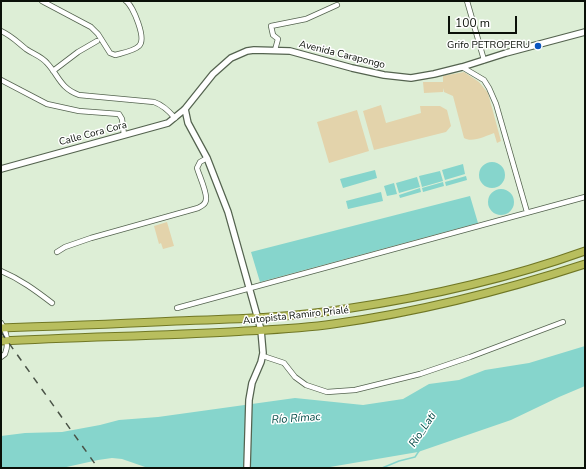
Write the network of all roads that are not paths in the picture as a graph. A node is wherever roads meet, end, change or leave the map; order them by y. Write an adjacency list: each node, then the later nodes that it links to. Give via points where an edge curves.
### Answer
1 (42, 1): 2 (street, via 91,27 110,53 115,55 138,48 141,44 138,22 132,7)
2 (126, 1)
3 (467, 1): 9 (street)
4 (337, 5): 8 (street, via 306,19 271,26 273,35 278,39)
5 (1, 31): 11 (street, via 40,57)
6 (585, 32): 9 (street, Avenida Carapongo)
7 (97, 41): 11 (street)
8 (275, 50): 10 (street, Avenida Carapongo, via 290,51 384,75 411,78); 13 (street, Avenida Carapongo, via 254,50 231,58 213,74)
9 (484, 60): 10 (street, Avenida Carapongo)
10 (462, 67): 20 (street, via 484,80 489,88 496,104)
11 (53, 71): 14 (street, via 65,88 78,95 154,102)
12 (1, 80): 16 (street, via 47,104 80,111 119,114)
13 (185, 109): 14 (street, Calle Cora Cora); 15 (street)
14 (176, 118): 15 (street); 16 (street, Calle Cora Cora, via 162,126)
15 (188, 123): 17 (street)
16 (124, 135): 18 (street, Calle Cora Cora)
17 (207, 158): 22 (street, via 200,162 197,168 206,197 202,206 91,238); 25 (street, via 228,212)
18 (1, 168)
19 (585, 198): 20 (street)
20 (527, 212): 25 (street)
21 (585, 251): 28 (highway, Autopista Ramiro Prialé, via 482,282 410,298 344,310)
22 (57, 252)
23 (585, 264): 31 (highway, Autopista Ramiro Prialé, via 494,292 418,310 332,324)
24 (1, 271): 26 (street, via 28,285)
25 (249, 289): 27 (street); 28 (street)
26 (52, 303)
27 (177, 308)
28 (257, 318): 30 (highway, Autopista Ramiro Prialé); 31 (street)
29 (563, 322): 33 (street, via 420,374 355,390 327,392 306,385 295,377 284,363)
30 (2, 326): 32 (street)
31 (260, 330): 32 (highway, Autopista Ramiro Prialé); 33 (street)
32 (4, 341): 34 (street, via 5,354)
33 (263, 356): 35 (street, via 252,380 249,400)
34 (1, 357)
35 (247, 468)

